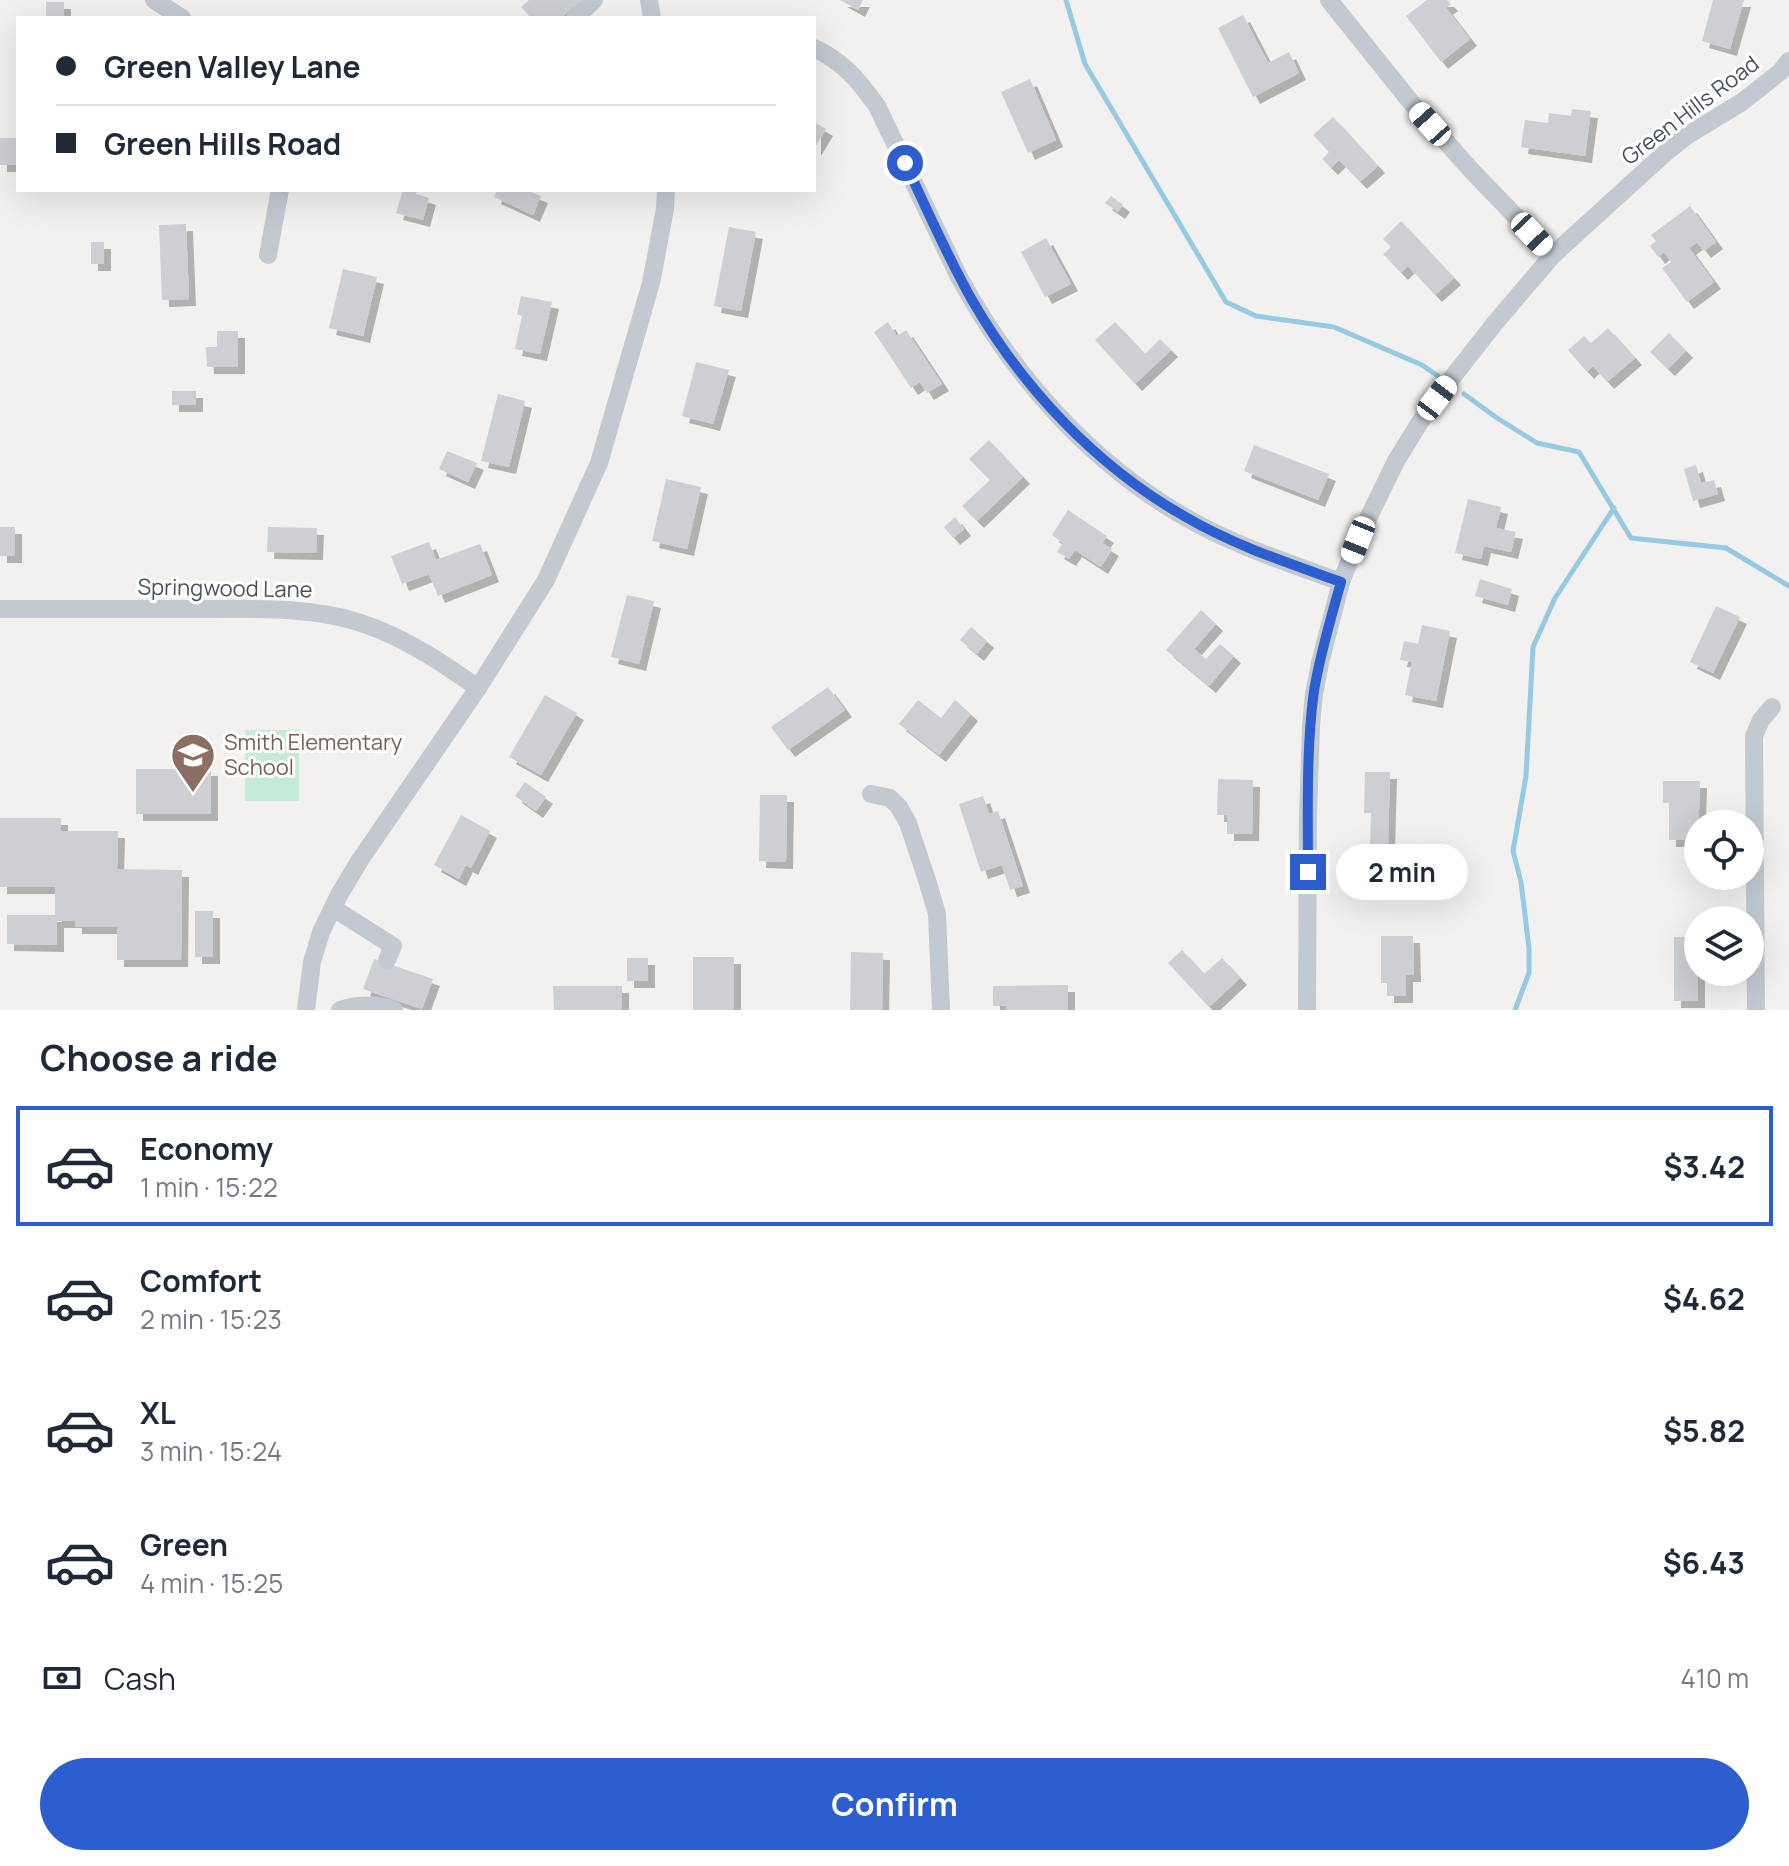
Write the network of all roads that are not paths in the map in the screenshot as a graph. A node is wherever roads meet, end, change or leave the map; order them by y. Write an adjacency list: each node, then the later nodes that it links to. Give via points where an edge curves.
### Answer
1 (154, 0): 4 (street)
2 (594, 0): 5 (street)
3 (1329, 0): 11 (street, via 1410,101)
4 (179, 16)
5 (577, 16)
6 (816, 49): 12 (street, via 840,62 877,106 959,277 1011,361 1048,405 1111,465 1184,517 1265,555)
7 (1789, 61): 11 (street, Green Hills Road, via 1742,102 1665,153)
8 (280, 192): 10 (street)
9 (666, 192): 14 (street, via 651,283 599,463 546,580)
10 (268, 255)
11 (1553, 255): 12 (street, Green Hills Road, via 1420,422 1376,500)
12 (1341, 582): 23 (street, Green Hills Road, via 1320,663 1311,726)
13 (0, 609): 14 (street, Springwood Lane, via 248,609 327,615 389,633)
14 (478, 688): 17 (street)
15 (1772, 707): 24 (street, via 1754,736)
16 (871, 794): 22 (street, via 890,798 899,807 927,880 937,914)
17 (333, 908): 18 (street, via 393,946); 19 (street, via 312,962)
18 (387, 960)
19 (306, 1010)
20 (340, 1010): 21 (street, via 379,1005)
21 (394, 1010)
22 (941, 1010)
23 (1307, 1010)
24 (1756, 1010)

